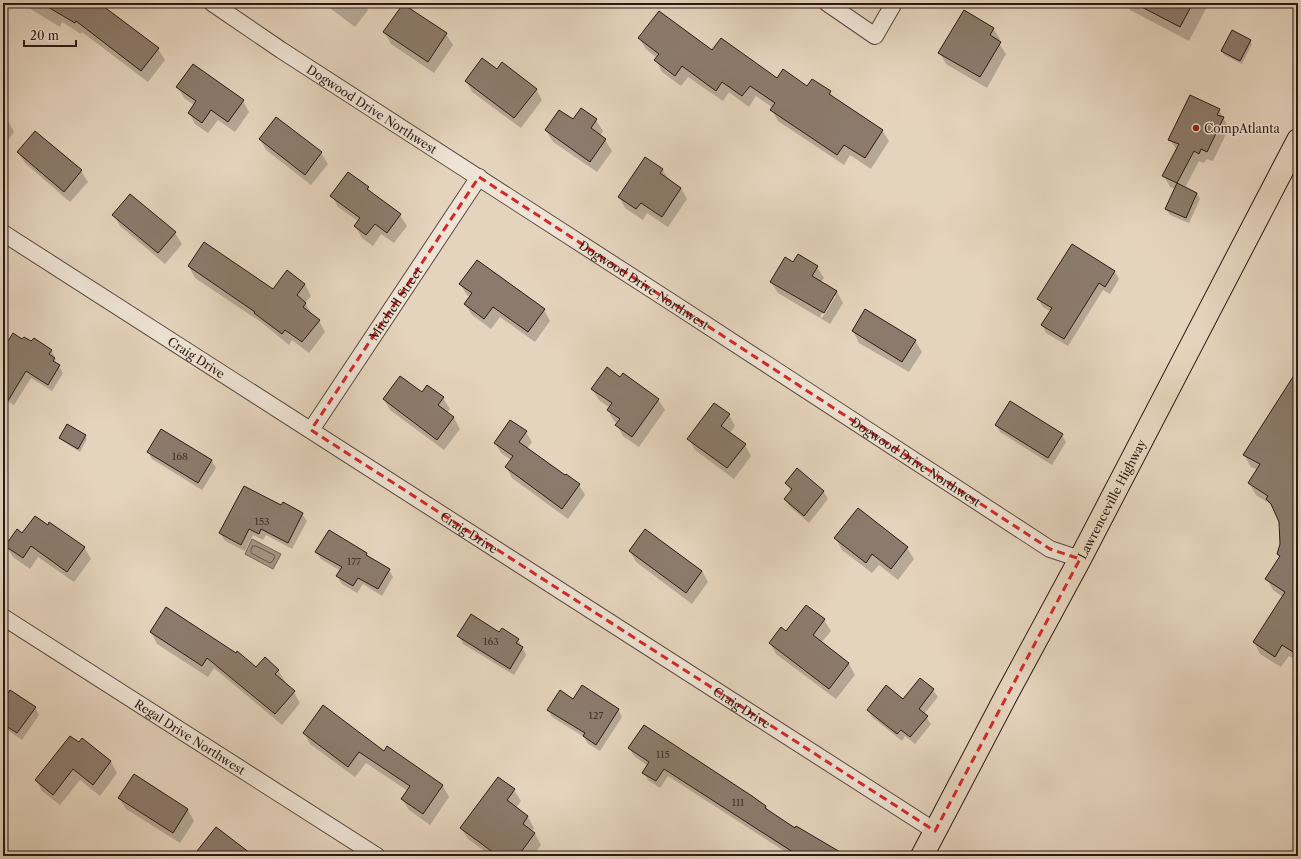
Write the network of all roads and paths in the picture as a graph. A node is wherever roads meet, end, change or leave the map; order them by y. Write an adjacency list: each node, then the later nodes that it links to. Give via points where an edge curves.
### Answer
1 (212, 3): 5 (street, Dogwood Drive Northwest)
2 (827, 3): 3 (street, via 875,36)
3 (894, 3)
4 (1298, 140): 8 (main road, Lawrenceville Highway)
5 (479, 177): 7 (street, Mitchell Street); 8 (street, Dogwood Drive Northwest, via 1050,549)
6 (3, 233): 7 (street, Craig Drive)
7 (311, 430): 10 (street, Craig Drive)
8 (1080, 559): 10 (main road, Lawrenceville Highway)
9 (3, 617): 11 (street, Regal Drive Northwest)
10 (935, 831): 12 (main road, Lawrenceville Highway)
11 (377, 856)
12 (922, 856)

